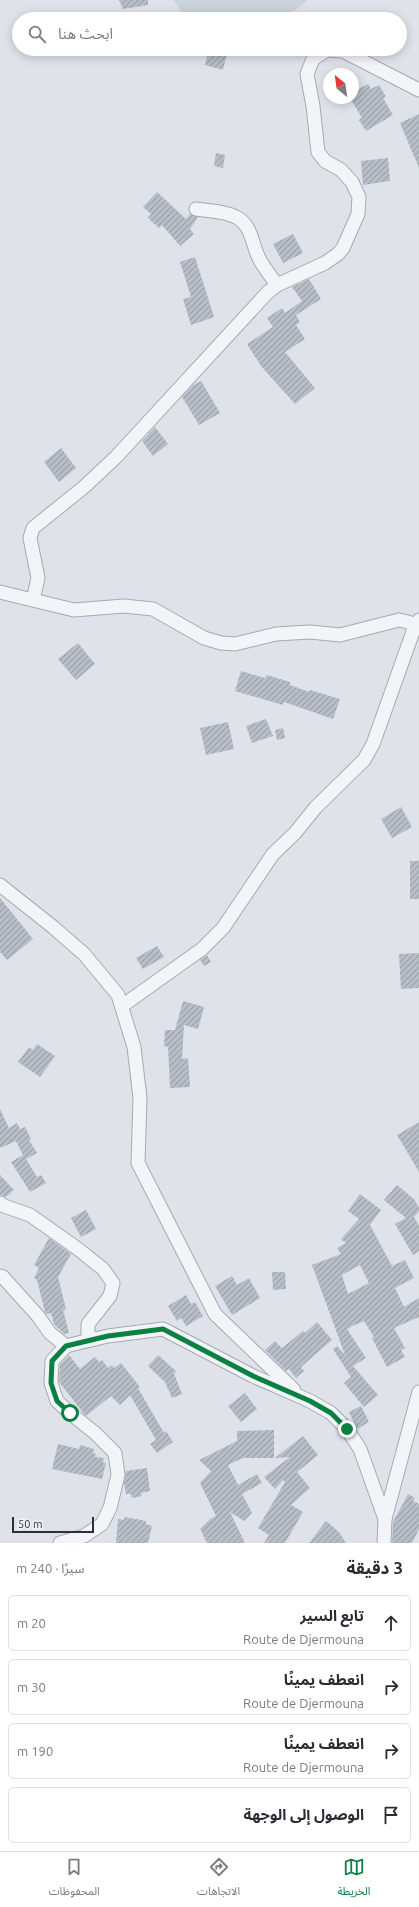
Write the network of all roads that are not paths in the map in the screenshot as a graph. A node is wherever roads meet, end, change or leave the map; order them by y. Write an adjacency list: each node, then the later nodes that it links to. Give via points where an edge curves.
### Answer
1 (318, 56): 5 (street, via 313,59 307,74 318,152 325,161 341,170 352,182 359,197 358,214 338,254 326,263)
2 (352, 56): 3 (street)
3 (419, 90)
4 (196, 209): 5 (street, via 228,214 244,223 261,262)
5 (277, 285): 7 (street, via 260,299 105,468 32,528 30,538 38,578)
6 (0, 592): 7 (street)
7 (33, 600): 8 (street, via 74,610 124,606 152,609 204,638 235,644 276,634 310,632 340,636 398,620)
8 (417, 623): 10 (street, via 373,744 364,760 273,854 223,928 202,949)
9 (0, 885): 10 (street, via 84,954 118,995)
10 (122, 1006): 16 (street, via 134,1047 140,1098 138,1163 215,1314)
11 (0, 1203): 13 (street, via 30,1215 103,1269 113,1283 110,1296 88,1324 88,1340)
12 (0, 1276): 14 (street, via 38,1316 50,1333)
13 (95, 1339): 14 (street); 16 (street, via 163,1329 253,1376)
14 (66, 1346): 18 (street, via 52,1361 51,1383 57,1401 115,1453 118,1475 110,1508 102,1524 84,1536)
15 (419, 1392): 17 (street)
16 (300, 1396): 17 (street, via 331,1413 347,1429 360,1449)
17 (385, 1519): 19 (street)
18 (60, 1543)
19 (384, 1543)

